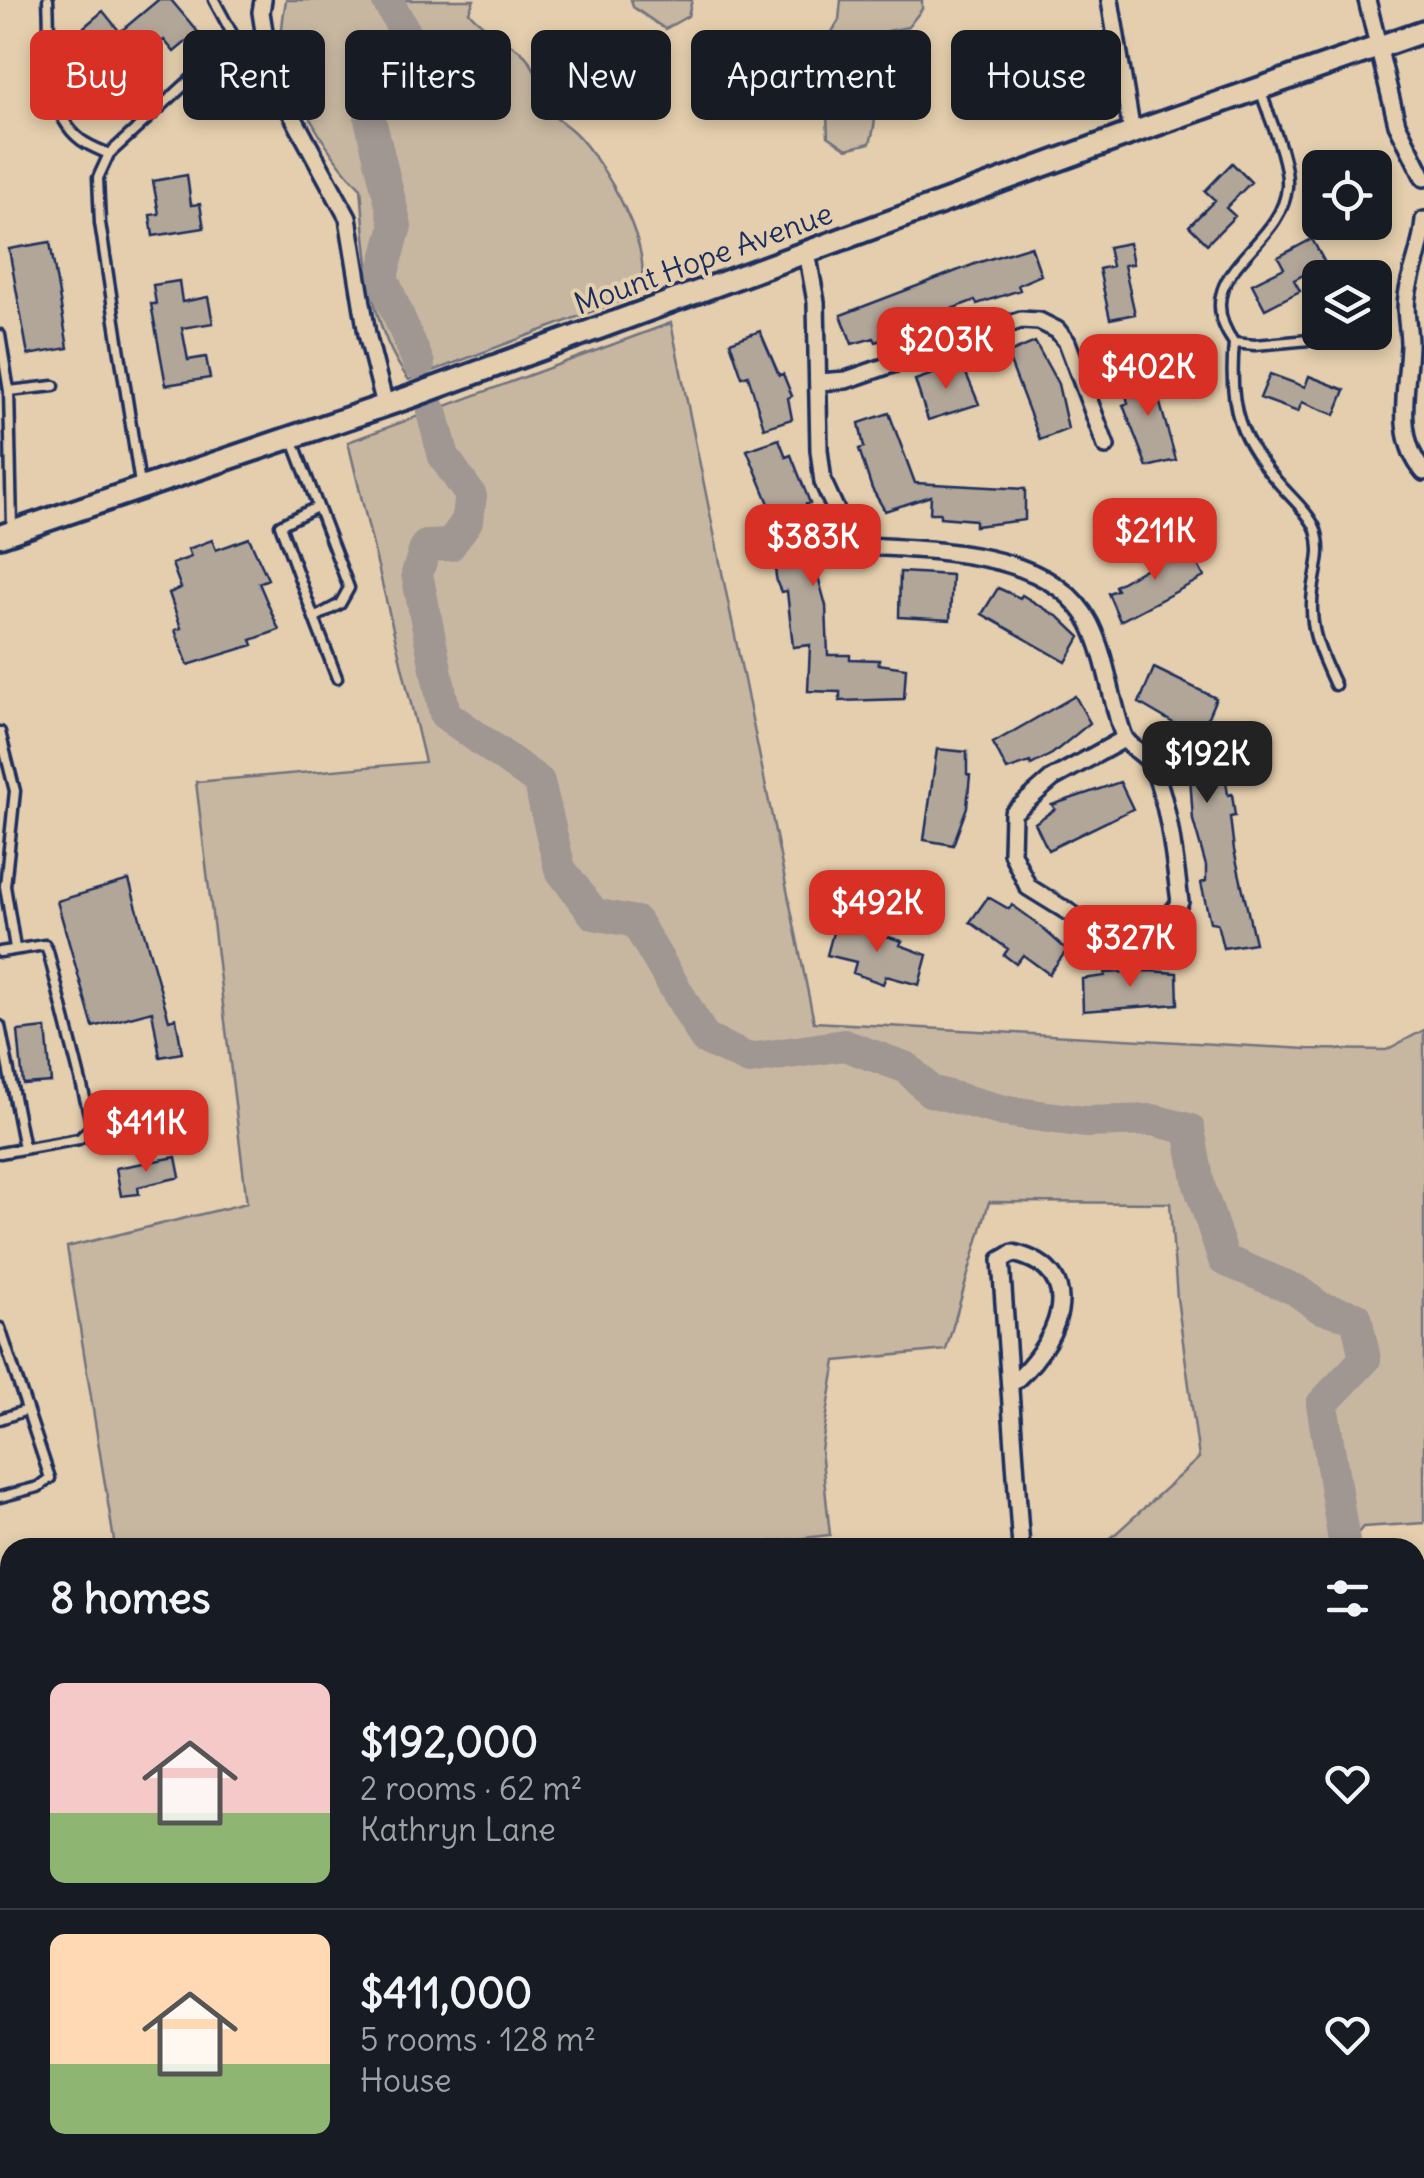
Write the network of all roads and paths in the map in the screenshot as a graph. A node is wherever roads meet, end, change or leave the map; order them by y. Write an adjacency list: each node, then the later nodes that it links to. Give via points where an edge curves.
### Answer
1 (48, 0): 12 (lane, via 62,120 81,140)
2 (214, 0): 5 (lane)
3 (1110, 0): 11 (street)
4 (1367, 0): 7 (street)
5 (229, 30)
6 (1424, 31): 7 (street, Mount Hope Avenue)
7 (1376, 48): 9 (street, Mount Hope Avenue); 13 (street, via 1397,124)
8 (183, 86): 12 (lane)
9 (1260, 89): 11 (street, Mount Hope Avenue); 18 (lane, via 1287,187 1276,218 1236,264 1218,301 1221,326)
10 (295, 120): 22 (street, via 348,218)
11 (1132, 133): 15 (street, Mount Hope Avenue)
12 (109, 154): 26 (lane, via 98,178 100,223)
13 (1424, 178)
14 (1424, 220): 25 (street, via 1406,298 1403,410 1410,450)
15 (807, 252): 19 (street); 22 (street, Mount Hope Avenue)
16 (0, 335): 21 (lane)
17 (1302, 341): 18 (lane)
18 (1234, 343): 31 (lane, via 1230,385 1239,427 1259,462 1315,527 1320,558 1314,641)
19 (820, 382): 24 (street, via 846,380 998,326 1039,322 1067,342); 33 (street, via 823,482 852,545 1002,558 1053,584 1088,619)
20 (54, 386): 21 (lane)
21 (9, 392): 28 (lane)
22 (384, 405): 23 (street, Mount Hope Avenue)
23 (292, 437): 26 (street, Mount Hope Avenue); 27 (lane)
24 (1106, 446)
25 (1424, 472)
26 (141, 488): 28 (street, Mount Hope Avenue)
27 (318, 507): 29 (lane, via 349,588 340,604); 29 (lane, via 280,525)
28 (6, 534)
29 (314, 618): 30 (lane)
30 (337, 678)
31 (1335, 685)
32 (0, 732): 34 (lane, via 15,791 5,886)
33 (1124, 739): 33 (street, via 1151,762 1170,826 1180,902 1154,938 1104,934 1028,887 1012,852 1013,814 1053,778)
34 (15, 948): 35 (lane); 37 (lane, via 37,944 48,951 92,1126 79,1139)
35 (0, 952)
36 (0, 1026): 37 (lane)
37 (24, 1148): 38 (lane)
38 (0, 1152)
39 (0, 1328): 41 (lane)
40 (1010, 1385): 40 (street, via 1001,1260 1013,1253 1040,1259 1056,1276 1060,1302 1042,1355); 44 (street)
41 (27, 1410): 42 (lane); 43 (lane, via 50,1478 38,1488)
42 (0, 1419)
43 (0, 1497)
44 (1021, 1538)

